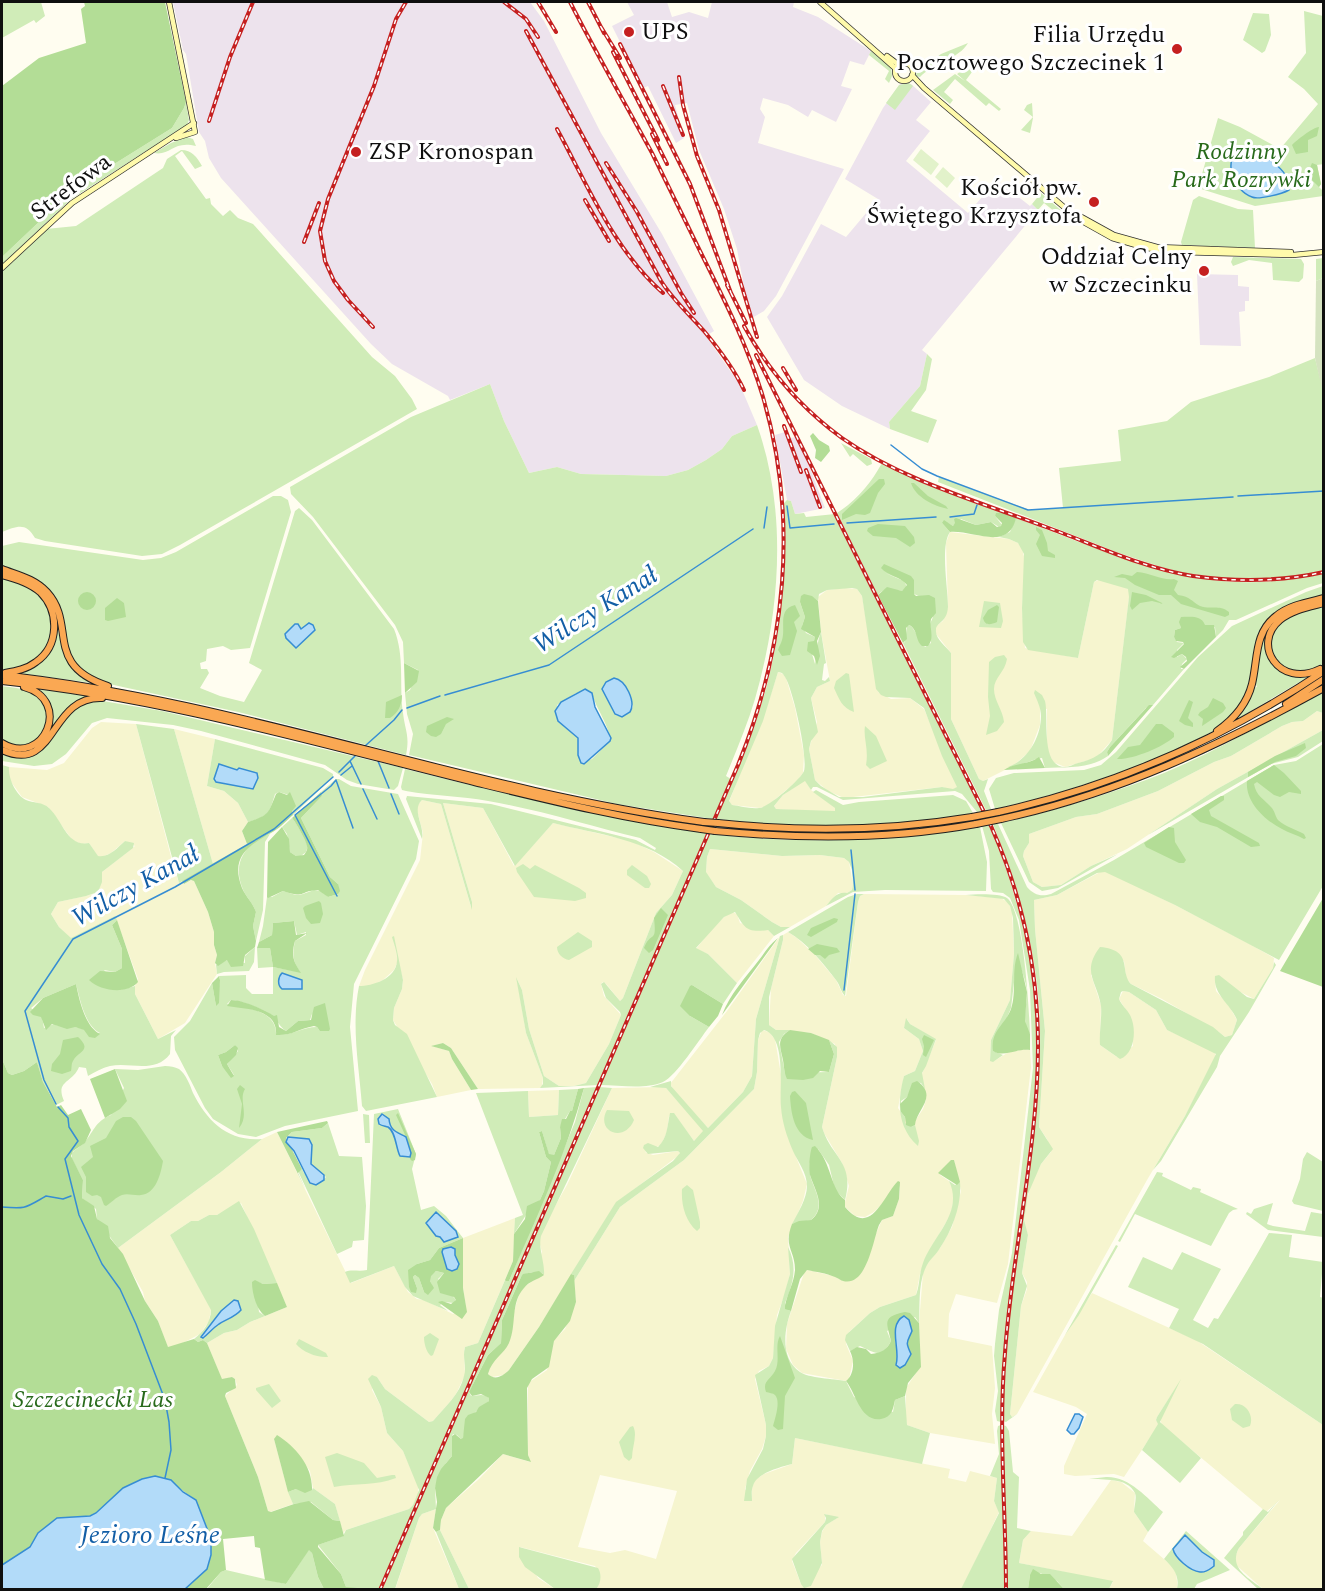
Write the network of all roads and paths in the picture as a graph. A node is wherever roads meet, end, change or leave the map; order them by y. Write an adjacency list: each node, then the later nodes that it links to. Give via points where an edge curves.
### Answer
1 (169, 2): 5 (street)
2 (820, 2): 3 (street)
3 (897, 67): 4 (street, via 898,78); 4 (street, via 909,65)
4 (910, 77): 7 (street, via 1078,219 1121,242 1157,250 1285,255)
5 (194, 123): 6 (street, Strefowa); 6 (street, Strefowa, via 195,132)
6 (168, 141): 8 (street, Strefowa, via 76,200)
7 (1323, 252)
8 (2, 268)
9 (2, 569): 17 (highway, via 34,582 52,598 64,645 76,668)
10 (2, 575): 14 (highway, via 40,593 50,606 54,627 51,644 41,658)
11 (1323, 598): 20 (highway, via 1284,610 1270,622 1260,638 1252,682 1242,706 1222,728)
12 (1323, 603): 13 (highway, via 1281,619 1273,628 1269,643 1273,659 1286,672 1304,675)
13 (1323, 669): 20 (highway, via 1258,713)
14 (2, 678): 17 (highway); 19 (highway, via 39,694 47,704 50,721 45,734 32,746 17,749)
15 (1323, 679): 18 (highway)
16 (1323, 688): 18 (highway)
17 (125, 696): 21 (highway, via 84,700 67,712 48,741 37,750 19,754); 22 (highway, via 192,706)
18 (1263, 719): 23 (highway, via 1145,776 1074,801)
19 (2, 743)
20 (1194, 746): 23 (highway, via 1103,783)
21 (2, 750)
22 (411, 763): 23 (highway, bridge, via 641,812 769,828 834,830); 23 (highway, bridge, via 596,811 715,831 855,837 976,824)
23 (1000, 815)

